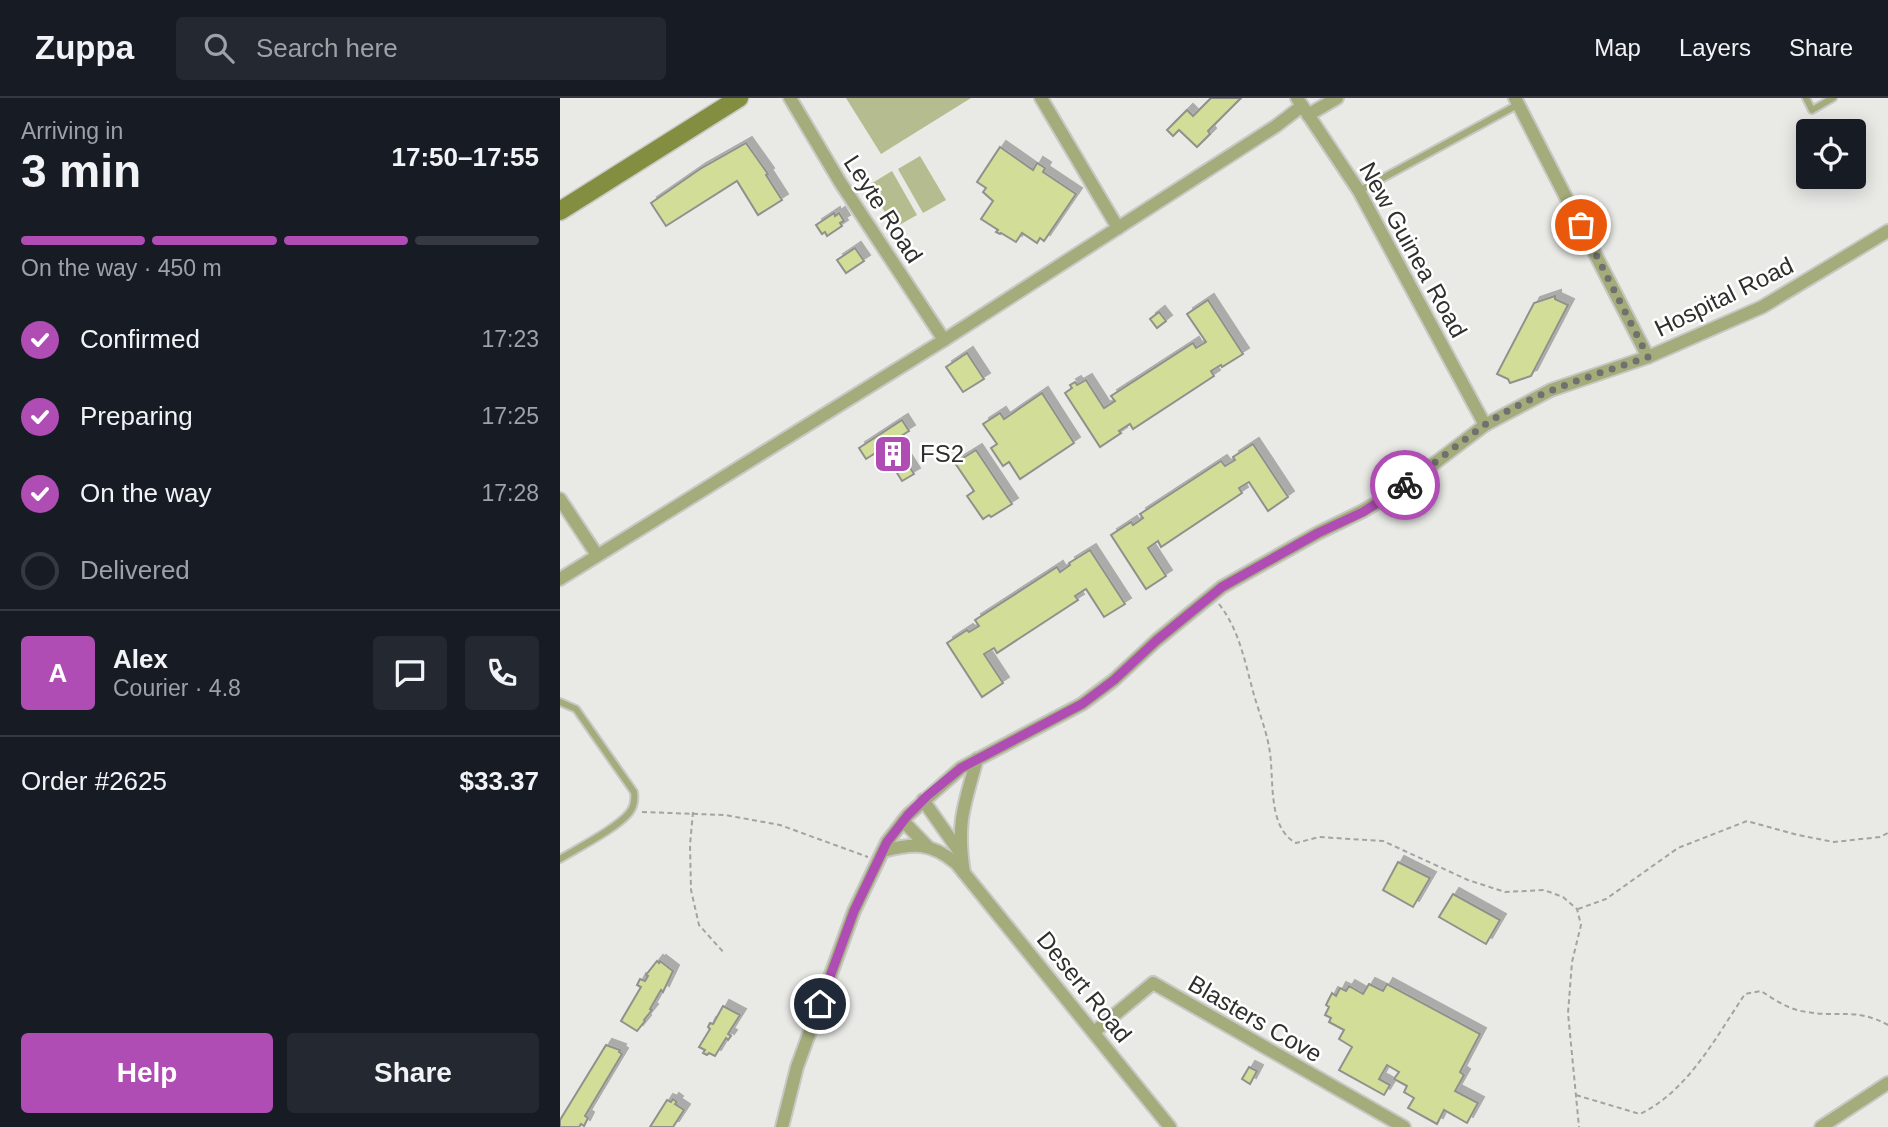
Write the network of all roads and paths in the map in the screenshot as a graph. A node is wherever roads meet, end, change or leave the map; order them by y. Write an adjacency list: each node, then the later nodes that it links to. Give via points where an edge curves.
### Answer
1 (739, 98): 10 (street)
2 (790, 98): 13 (street, Leyte Road)
3 (1041, 98): 11 (street)
4 (1337, 98): 8 (street)
5 (1806, 98): 6 (lane, via 1812,110)
6 (1833, 98)
7 (1517, 101): 9 (lane); 14 (street)
8 (1303, 106): 9 (street, New Guinea Road); 11 (street)
9 (1359, 191): 15 (street, New Guinea Road)
10 (560, 211)
11 (1118, 228): 13 (street)
12 (1888, 230): 14 (street, Hospital Road, via 1762,307)
13 (944, 340): 17 (street)
14 (1648, 357): 15 (street, Hospital Road, via 1551,390)
15 (1485, 425): 19 (street, Hospital Road, via 1402,488)
16 (560, 499): 17 (street)
17 (597, 555): 18 (street)
18 (560, 579)
19 (1212, 595): 21 (street, Hospital Road, via 1082,704); 32 (path, via 1232,620 1242,651 1270,749 1273,795 1287,838 1296,843 1319,837 1383,841 1468,880 1505,892 1544,890)
20 (560, 702): 23 (lane, via 576,709 634,792)
21 (978, 759): 22 (street, Hospital Road); 28 (street, via 960,824)
22 (923, 800): 25 (street, Hospital Road); 28 (street)
23 (631, 811): 24 (path); 30 (lane)
24 (694, 813): 29 (path, via 780,825); 33 (path, via 691,890 699,925)
25 (903, 821): 27 (street, Desert Road); 29 (street, Hospital Road)
26 (1888, 833): 32 (path, via 1834,842 1747,821 1678,848 1606,899)
27 (927, 846): 29 (street, via 908,845); 31 (street, Desert Road, via 943,853)
28 (961, 854): 31 (street)
29 (881, 856): 38 (street, Hospital Road, via 854,911 826,987 797,1067)
30 (560, 859)
31 (964, 873): 35 (street, Desert Road)
32 (1577, 909): 37 (path, via 1581,926 1567,1013)
33 (725, 954)
34 (1888, 1025): 37 (path, via 1870,1016 1807,1012 1781,1004 1762,991 1745,994 1688,1075 1659,1105 1640,1114)
35 (1094, 1032): 39 (street, Desert Road); 40 (street, Blasters Cove, via 1153,983)
36 (1888, 1083): 42 (street)
37 (1576, 1095): 41 (path)
38 (782, 1127)
39 (1170, 1127)
40 (1404, 1127)
41 (1579, 1127)
42 (1821, 1127)

